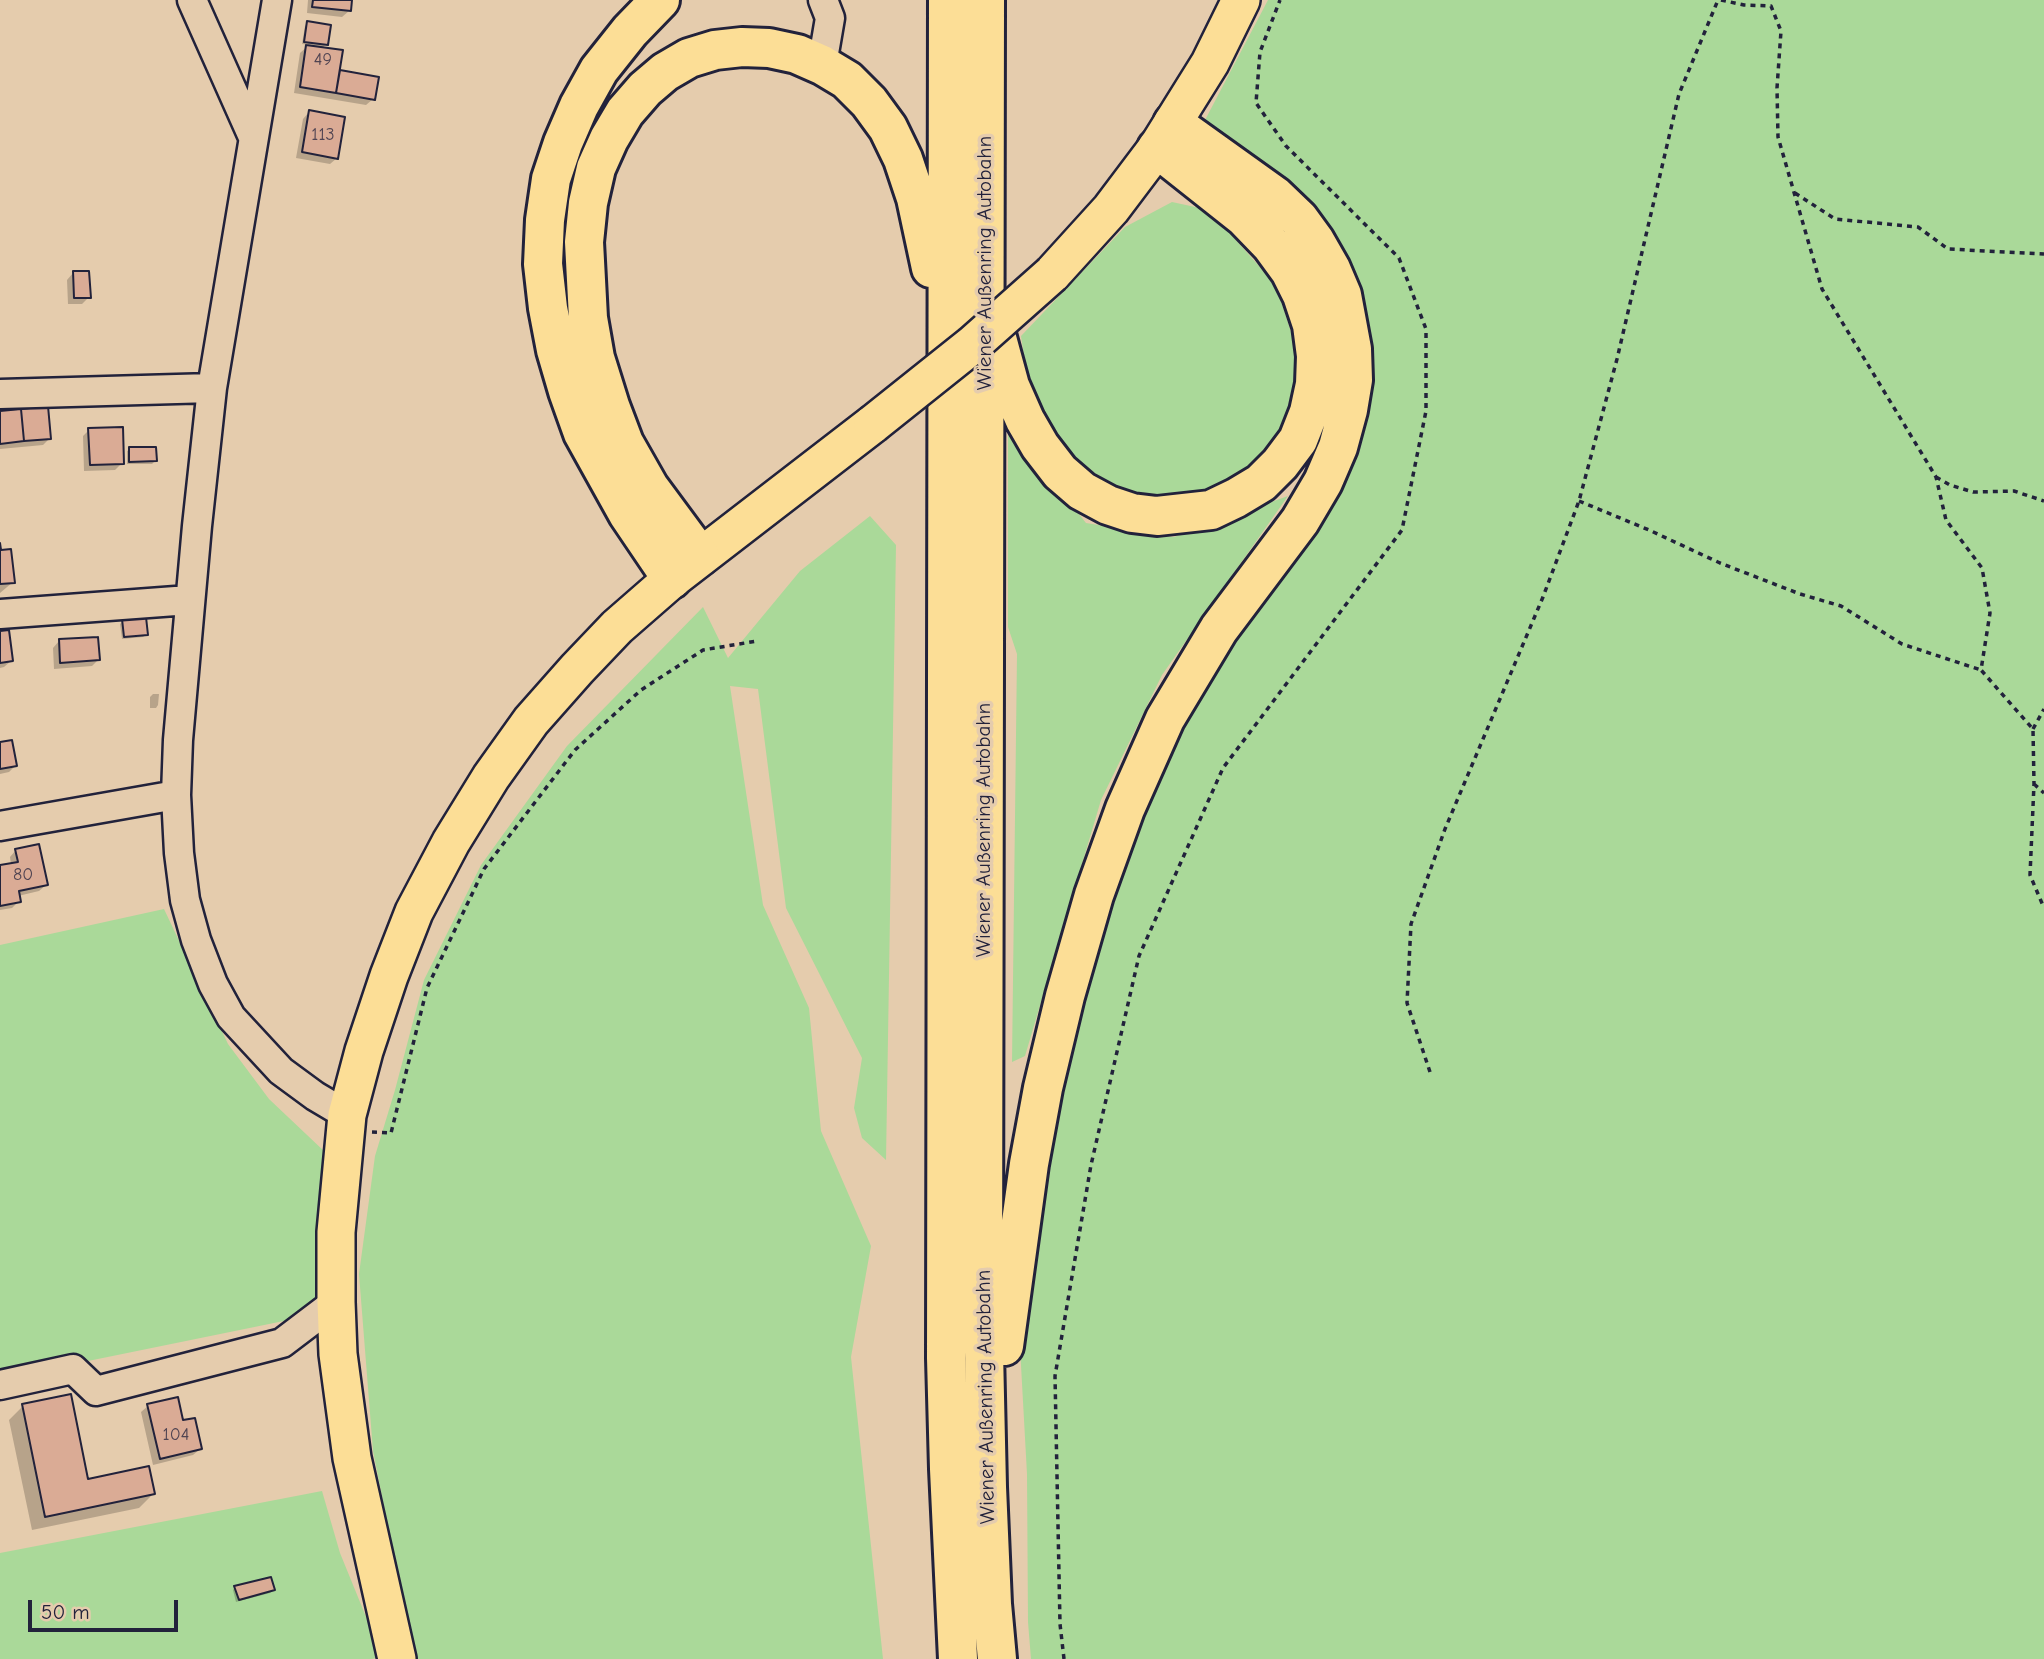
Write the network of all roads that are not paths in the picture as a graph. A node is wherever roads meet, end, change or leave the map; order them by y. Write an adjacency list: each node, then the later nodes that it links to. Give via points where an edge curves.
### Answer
1 (192, 0): 10 (street)
2 (277, 0): 10 (street)
3 (660, 0): 15 (highway, via 599,70 579,106 551,179 543,264 556,350 583,433 628,514)
4 (823, 0): 8 (street, via 830,18)
5 (948, 0): 12 (highway, Wiener Außenring Autobahn)
6 (985, 0): 11 (highway, Wiener Außenring Autobahn)
7 (1241, 0): 9 (main road, via 1210,63)
8 (822, 65): 12 (highway, via 847,80 869,102 903,159); 15 (highway, via 769,48 715,50 689,58 665,72 625,112 596,168 584,242 588,318 596,358 624,443)
9 (1165, 135): 11 (highway, via 1271,245 1290,271 1312,325 1316,356 1310,412 1298,440 1261,483 1211,510 1157,516 1132,513 1082,491 1060,472 1025,420 1010,386); 15 (main road, bridge, via 1111,209 1052,274 972,345); 23 (highway, via 1275,196 1315,241 1342,295 1353,380 1338,447 1323,482 1300,521 1219,629 1165,719 1094,895 1065,996 1036,1126)
10 (253, 137): 13 (street)
11 (985, 297): 23 (highway, Wiener Außenring Autobahn, via 983,1306)
12 (946, 332): 25 (highway, Wiener Außenring Autobahn, via 946,1345)
13 (212, 388): 14 (street); 16 (street)
14 (0, 394)
15 (686, 568): 20 (main road, via 576,669 491,777 414,912 364,1051)
16 (189, 600): 17 (street); 18 (street)
17 (0, 614)
18 (176, 794): 19 (street); 20 (street, via 185,900 213,984 231,1017 281,1070)
19 (0, 826)
20 (347, 1115): 21 (main road, via 335,1232)
21 (335, 1303): 22 (street, via 282,1343 96,1391 73,1369); 24 (main road, via 352,1458)
22 (0, 1385)
23 (987, 1487): 26 (highway, Wiener Außenring Autobahn)
24 (397, 1659)
25 (958, 1659)
26 (997, 1659)

